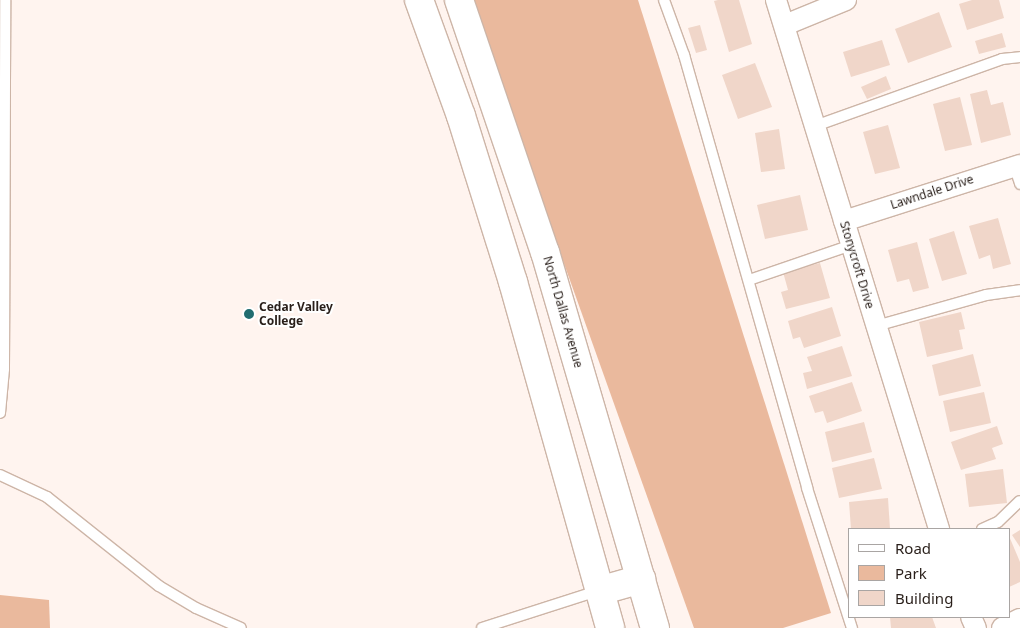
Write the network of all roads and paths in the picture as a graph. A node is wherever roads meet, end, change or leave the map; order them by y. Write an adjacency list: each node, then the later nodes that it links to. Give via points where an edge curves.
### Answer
1 (5, 0): 16 (lane, via 4,369)
2 (419, 0): 22 (main road, via 461,116 513,282)
3 (459, 0): 21 (main road, North Dallas Avenue, via 545,252)
4 (664, 0): 13 (lane, via 684,55)
5 (776, 0): 7 (street, Stonycroft Drive)
6 (846, 0): 7 (street)
7 (785, 25): 9 (street, Stonycroft Drive)
8 (1020, 57): 9 (lane, via 1002,58)
9 (815, 126): 11 (street, Stonycroft Drive)
10 (1018, 172): 11 (street, Lawndale Drive)
11 (844, 221): 12 (street, Stonycroft Drive)
12 (851, 245): 13 (lane); 15 (street, Stonycroft Drive)
13 (749, 280): 23 (lane, via 807,488)
14 (1020, 290): 15 (lane, via 986,295)
15 (876, 326): 19 (street, Stonycroft Drive)
16 (0, 413)
17 (0, 475): 25 (lane, via 47,497 159,586 196,608)
18 (1020, 501): 20 (lane, via 1004,518)
19 (939, 528)
20 (984, 528)
21 (641, 579): 22 (main road); 28 (main road, North Dallas Avenue)
22 (599, 591): 26 (lane); 27 (main road)
23 (848, 616)
24 (1020, 619): 29 (street)
25 (241, 628)
26 (482, 628)
27 (610, 628)
28 (655, 628)
29 (1002, 628)

